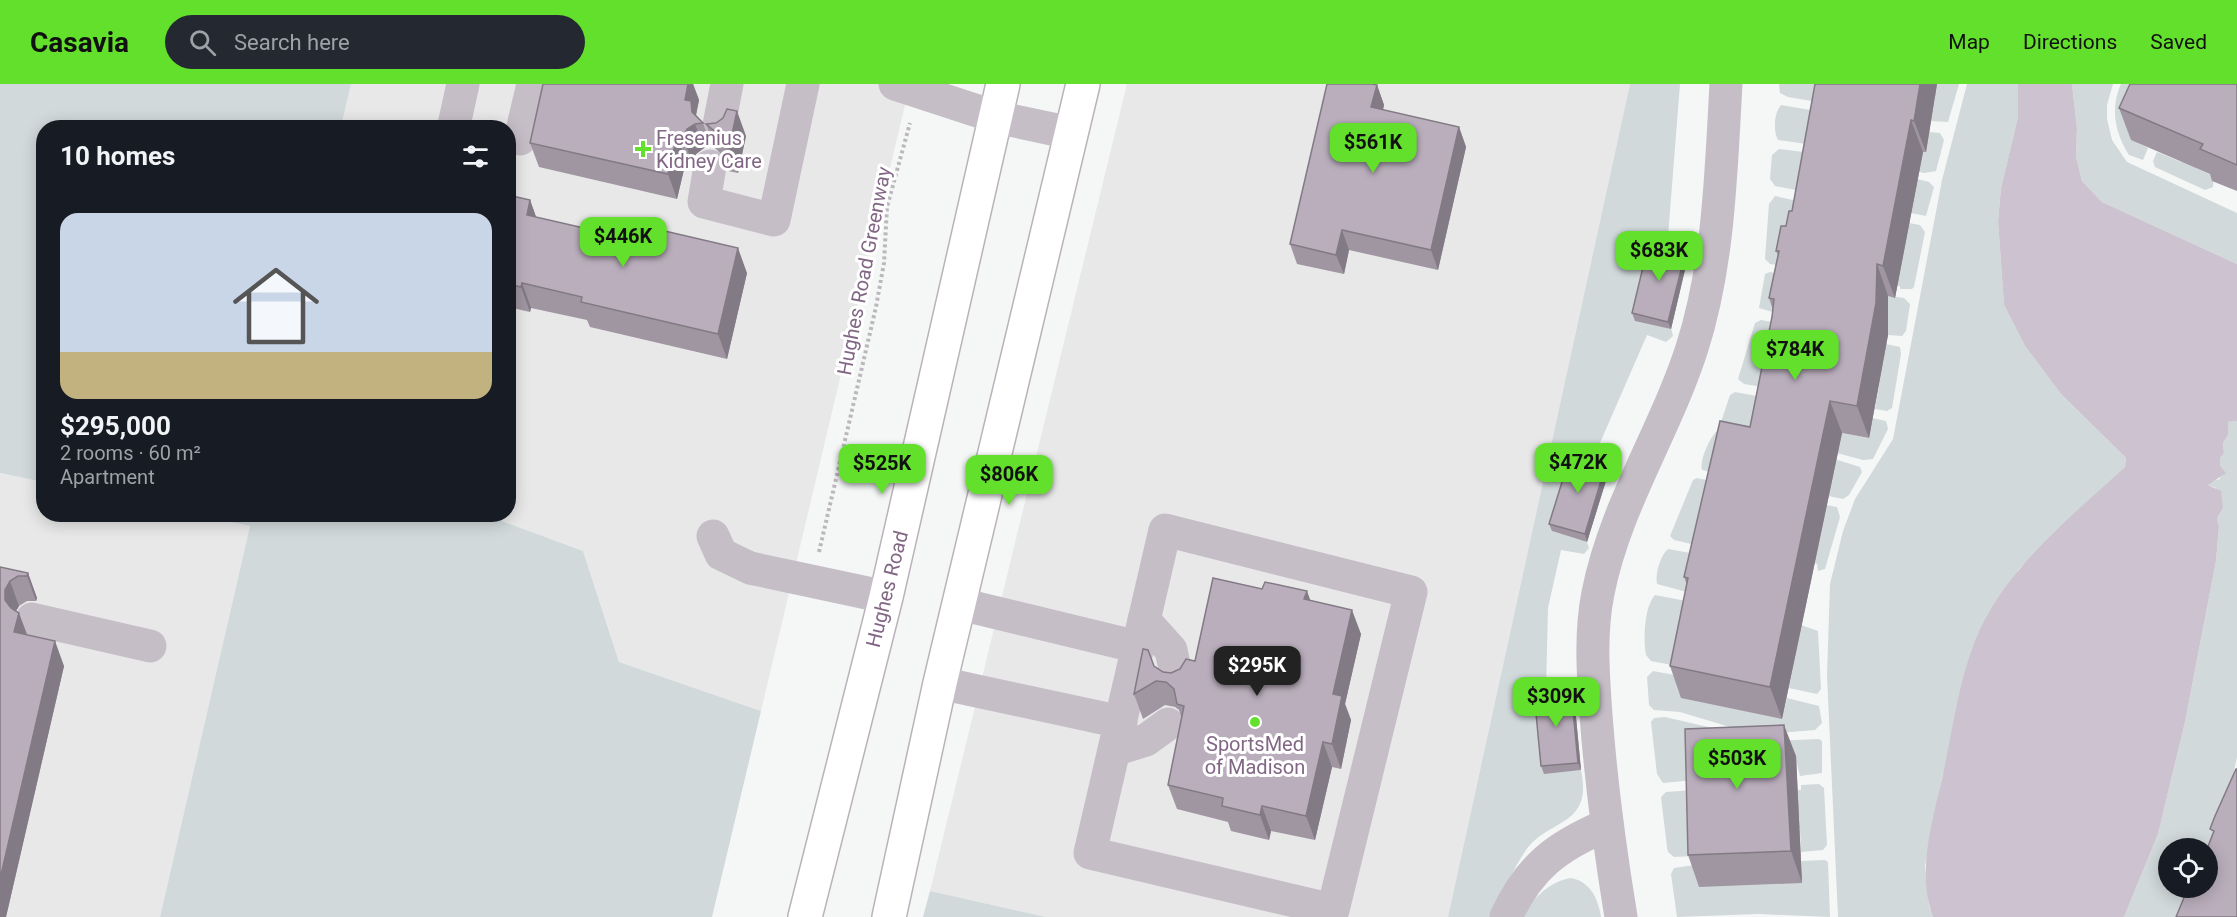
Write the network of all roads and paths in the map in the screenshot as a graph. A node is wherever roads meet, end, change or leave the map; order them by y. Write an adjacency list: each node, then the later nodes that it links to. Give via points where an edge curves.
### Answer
1 (463, 84): 11 (lane)
2 (533, 84): 14 (lane)
3 (727, 84): 12 (lane)
4 (803, 84): 15 (lane, via 774,220 704,202)
5 (895, 84): 10 (lane)
6 (1003, 84): 10 (main road, Hughes Road)
7 (1083, 84): 13 (main road)
8 (1726, 84): 27 (lane, via 1712,265 1704,310 1687,361 1618,520 1597,594 1593,666)
9 (911, 117): 17 (path, Hughes Road Greenway, via 887,207 884,263 876,307)
10 (996, 117): 13 (lane); 18 (main road, Hughes Road)
11 (455, 120)
12 (717, 130)
13 (1071, 133): 19 (main road)
14 (520, 140)
15 (710, 166)
16 (713, 536): 17 (lane, via 721,554 750,568)
17 (812, 582): 18 (lane)
18 (886, 597): 28 (main road, Hughes Road)
19 (960, 604): 21 (lane); 24 (main road)
20 (32, 619): 22 (lane)
21 (1141, 633): 23 (lane, via 1171,650); 26 (lane); 26 (lane, via 1165,530 1411,592 1333,910 1090,853)
22 (150, 646)
23 (1178, 679)
24 (940, 683): 26 (lane); 29 (main road)
25 (1168, 724): 26 (lane, via 1146,740)
26 (1117, 736)
27 (1607, 825): 30 (lane, via 1550,855 1525,882); 31 (lane)
28 (805, 917)
29 (888, 917)
30 (1506, 917)
31 (1621, 917)

